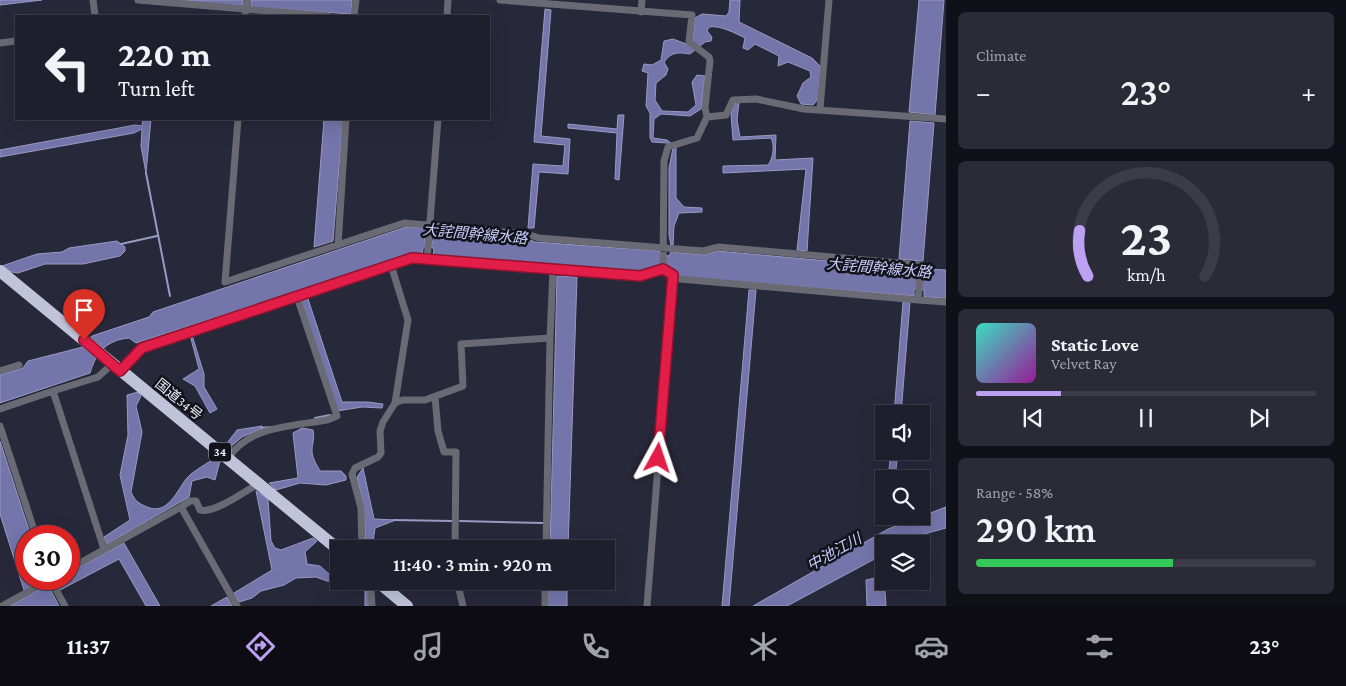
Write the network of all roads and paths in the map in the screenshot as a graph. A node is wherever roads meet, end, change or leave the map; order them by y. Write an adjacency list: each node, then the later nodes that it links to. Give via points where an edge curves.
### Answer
1 (93, 0): 11 (street)
2 (138, 0): 10 (street)
3 (247, 0): 10 (street)
4 (356, 0): 13 (street)
5 (448, 0): 14 (street)
6 (500, 0): 9 (street)
7 (642, 0): 9 (street)
8 (829, 0): 17 (street)
9 (641, 12): 18 (street, via 692,16 689,42 710,61)
10 (246, 13): 12 (street)
11 (95, 15)
12 (301, 15)
13 (354, 15)
14 (447, 15)
15 (15, 40): 16 (street)
16 (0, 43)
17 (820, 109): 18 (street, via 756,99 733,100 726,115); 19 (street)
18 (707, 117): 25 (street, via 697,138 668,147 664,161)
19 (946, 119)
20 (238, 120): 24 (street, via 225,282)
21 (346, 120): 24 (street)
22 (438, 120): 23 (street)
23 (430, 224): 24 (street, via 404,223); 25 (street); 26 (street)
24 (338, 245)
25 (664, 251): 28 (street); 32 (street, via 703,251 719,247 921,265)
26 (427, 260): 27 (street, via 412,258); 29 (street)
27 (391, 265): 33 (street); 42 (street, via 408,320)
28 (663, 269): 29 (street, via 640,276); 31 (street)
29 (553, 270): 35 (street)
30 (0, 271): 36 (highway, 国道34号 / 34)
31 (673, 275): 32 (street, via 680,279); 68 (street)
32 (918, 296): 34 (street)
33 (297, 297): 39 (street, via 142,348); 45 (street, via 337,416 253,436 242,442)
34 (946, 302)
35 (550, 338): 41 (street, via 461,344 463,386); 51 (street)
36 (106, 358): 39 (highway, 国道34号 / 34); 40 (street, via 109,367 98,377)
37 (19, 365): 38 (street)
38 (0, 371)
39 (120, 371): 45 (highway, 国道34号 / 34)
40 (53, 391): 43 (street); 53 (street)
41 (435, 397): 42 (street); 50 (street, via 438,431 444,452 456,452)
42 (395, 403): 49 (street, via 380,431 381,453 355,468 352,474 361,508)
43 (0, 410)
44 (0, 426): 48 (street)
45 (228, 459): 46 (highway, 国道34号 / 34)
46 (258, 484): 47 (street, via 222,503 217,509 200,510 196,501); 52 (highway, 国道34号 / 34)
47 (181, 507): 53 (street); 61 (street)
48 (32, 525)
49 (362, 540)
50 (455, 540)
51 (546, 540)
52 (330, 543)
53 (104, 550): 54 (street)
54 (80, 563)
55 (31, 590): 63 (street)
56 (56, 590): 64 (street)
57 (371, 590): 65 (street)
58 (388, 590): 66 (highway)
59 (460, 590): 67 (street)
60 (545, 590): 62 (street)
61 (234, 602)
62 (545, 605)
63 (2, 606)
64 (65, 606)
65 (372, 606)
66 (408, 606)
67 (463, 606)
68 (647, 606)

